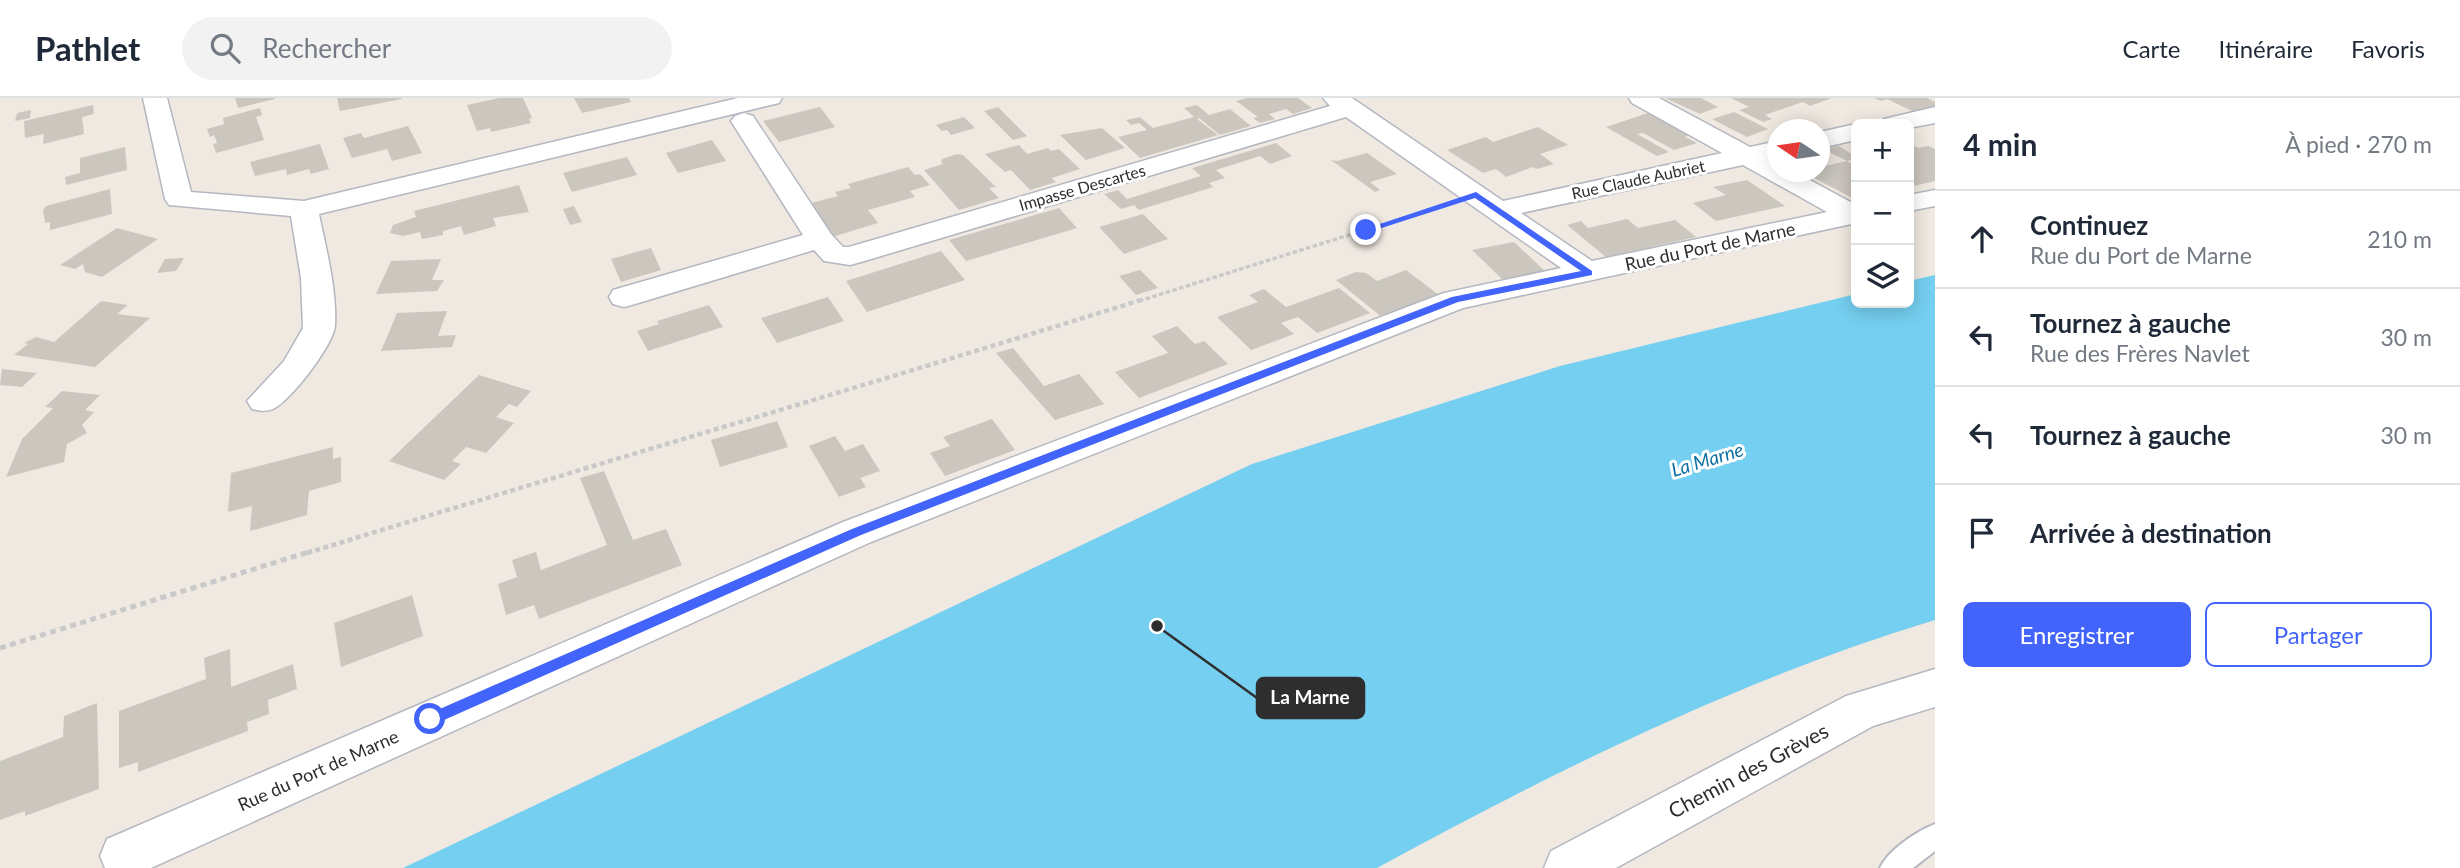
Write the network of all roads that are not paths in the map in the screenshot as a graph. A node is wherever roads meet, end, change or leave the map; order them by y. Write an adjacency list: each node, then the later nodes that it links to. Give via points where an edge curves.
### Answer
1 (155, 98): 15 (street, via 179,199)
2 (770, 98): 15 (street)
3 (1641, 98): 11 (street)
4 (1343, 103): 13 (street); 18 (street, Impasse Descartes, via 850,256 834,255)
5 (1935, 115): 6 (street)
6 (1914, 120)
7 (744, 121): 18 (street, Impasse Descartes)
8 (1851, 133): 9 (street)
9 (1830, 138)
10 (1767, 151): 11 (street, Rue Claude Aubriet)
11 (1746, 156): 13 (street, Rue Claude Aubriet); 16 (street)
12 (1935, 198): 14 (street)
13 (1488, 202): 19 (street)
14 (1914, 202)
15 (304, 209): 21 (street, via 319,328 297,368)
16 (1851, 212)
17 (1851, 215): 19 (street, Rue du Port de Marne)
18 (820, 239): 20 (street)
19 (1589, 273): 24 (street, Rue du Port de Marne, via 1455,300 857,532)
20 (624, 297)
21 (264, 401)
22 (1935, 688): 25 (street, Chemin des Grèves, via 1861,710)
23 (1935, 836): 26 (lane)
24 (124, 856)
25 (1569, 868)
26 (1895, 868)

